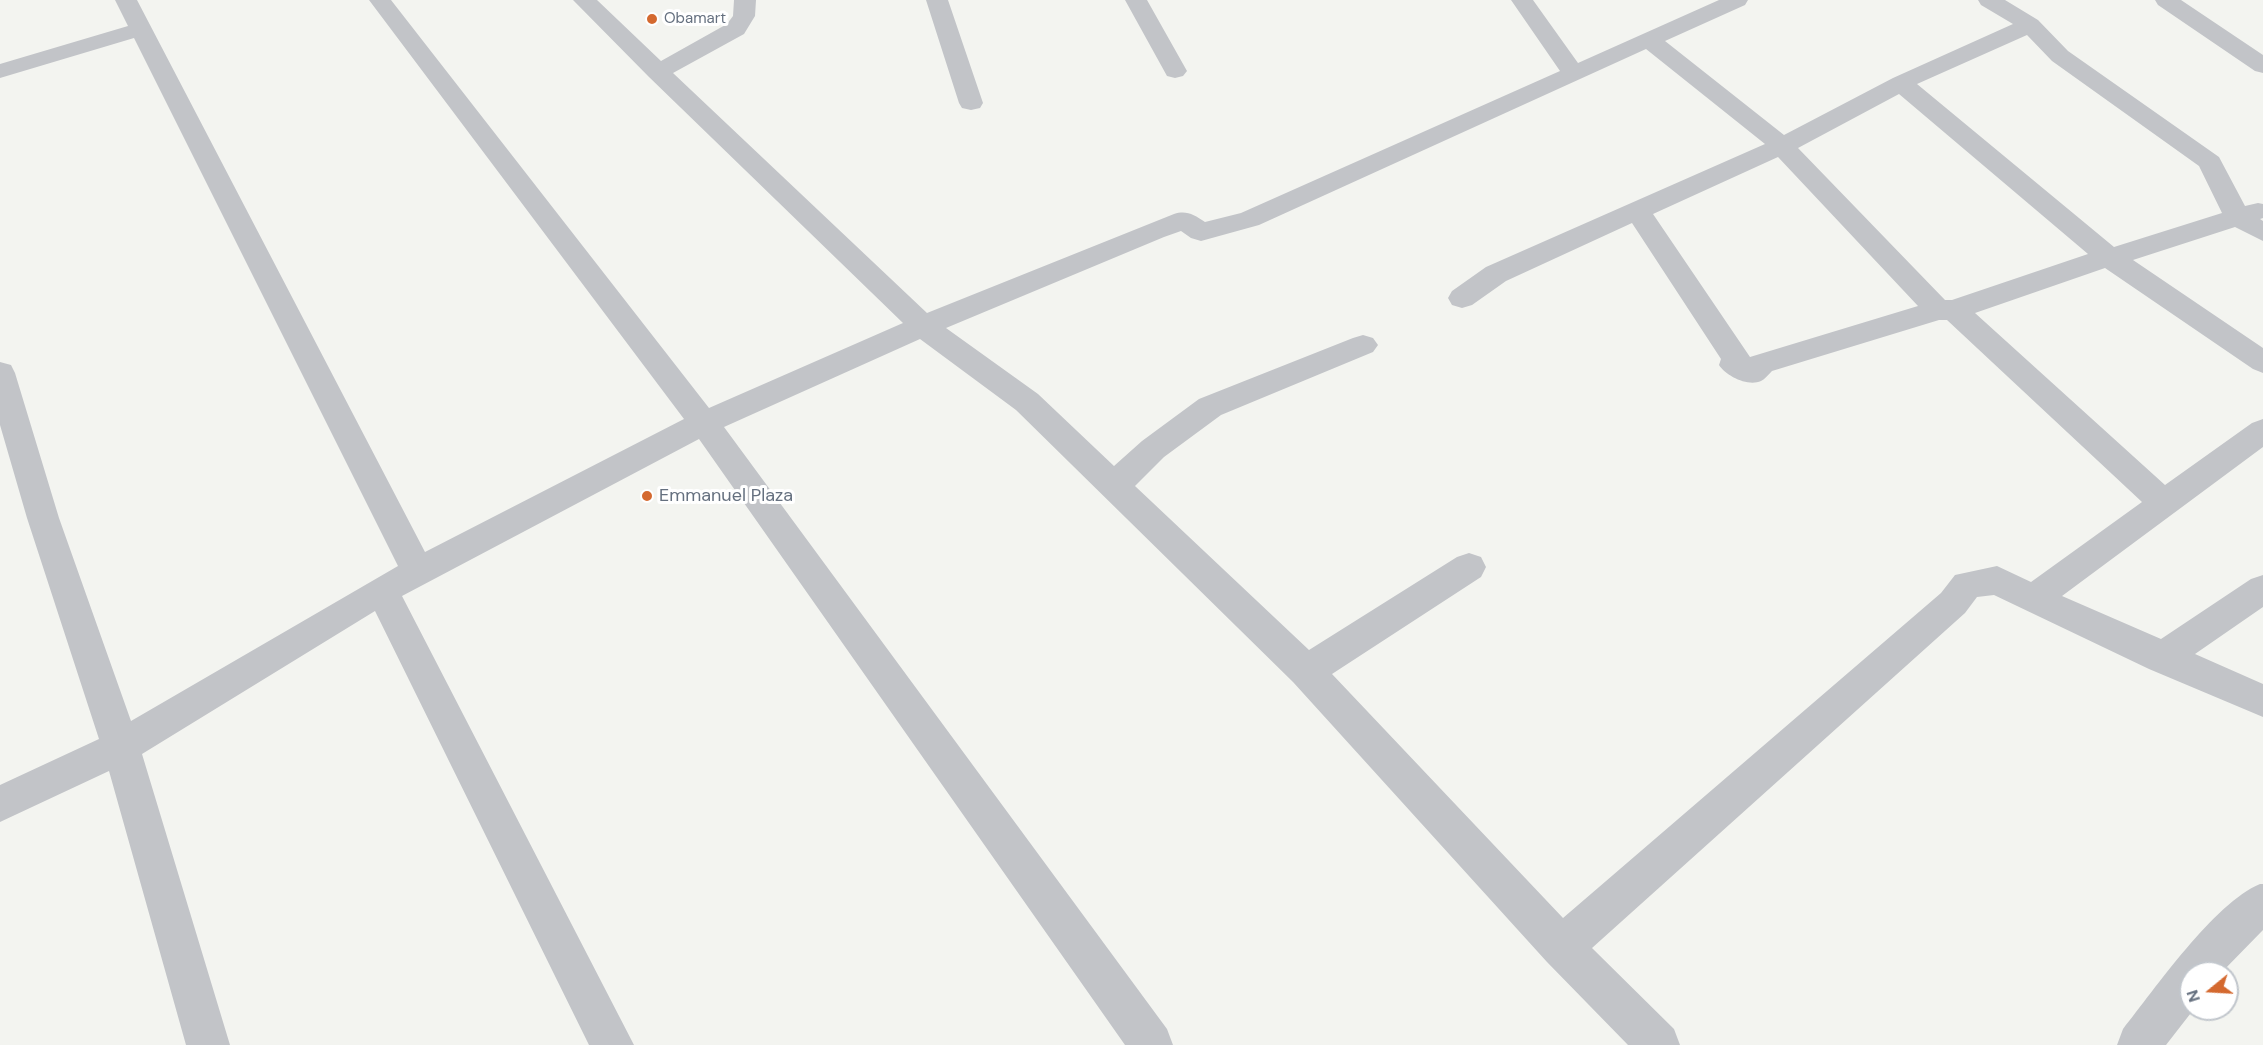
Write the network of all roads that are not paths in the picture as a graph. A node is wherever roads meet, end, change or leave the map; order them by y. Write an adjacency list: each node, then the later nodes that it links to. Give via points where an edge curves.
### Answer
1 (126, 0): 12 (street)
2 (380, 0): 32 (street)
3 (584, 0): 17 (street)
4 (745, 0): 17 (street, via 744,16 736,29)
5 (937, 0): 20 (street)
6 (1136, 0): 16 (street)
7 (1522, 0): 18 (street)
8 (1737, 0): 13 (street)
9 (1989, 0): 11 (street)
10 (2166, 0): 14 (street)
11 (2030, 25): 19 (street); 23 (street, via 2060,56 2210,162)
12 (141, 29): 15 (street); 37 (street)
13 (1648, 40): 18 (street); 21 (street)
14 (2263, 66)
15 (0, 71)
16 (1175, 71)
17 (657, 72): 28 (street)
18 (1573, 73): 28 (street, via 1250,219 1201,232 1183,220)
19 (1901, 83): 21 (street); 25 (street)
20 (971, 103)
21 (1782, 146): 22 (street); 27 (street)
22 (1637, 210): 26 (street, via 1496,274); 27 (street, via 1737,358 1734,365 1742,370 1753,373 1761,364)
23 (2250, 214): 24 (street); 25 (street)
24 (2263, 232)
25 (2110, 258): 27 (street); 30 (street)
26 (1462, 298)
27 (1946, 310): 35 (street)
28 (923, 326): 32 (street); 34 (street, via 1027,402)
29 (1363, 345): 34 (street, via 1210,407 1153,449)
30 (2263, 362)
31 (0, 373): 44 (street, via 43,518)
32 (704, 423): 37 (street); 52 (street)
33 (2263, 431): 35 (street)
34 (1113, 487): 42 (street)
35 (2164, 503): 40 (street)
36 (1468, 567): 42 (street)
37 (418, 572): 39 (street)
38 (2263, 589): 41 (street)
39 (382, 590): 44 (street); 51 (street)
40 (2033, 599): 41 (street); 47 (street, via 1997,580 1967,585 1953,603)
41 (2162, 658): 43 (street)
42 (1306, 671): 47 (street)
43 (2263, 701)
44 (121, 747): 45 (street); 50 (street)
45 (0, 804)
46 (2263, 904): 48 (street)
47 (1562, 947): 53 (street)
48 (2204, 961)
49 (2179, 993): 54 (street)
50 (208, 1045)
51 (612, 1045)
52 (1151, 1045)
53 (1658, 1045)
54 (2139, 1045)

